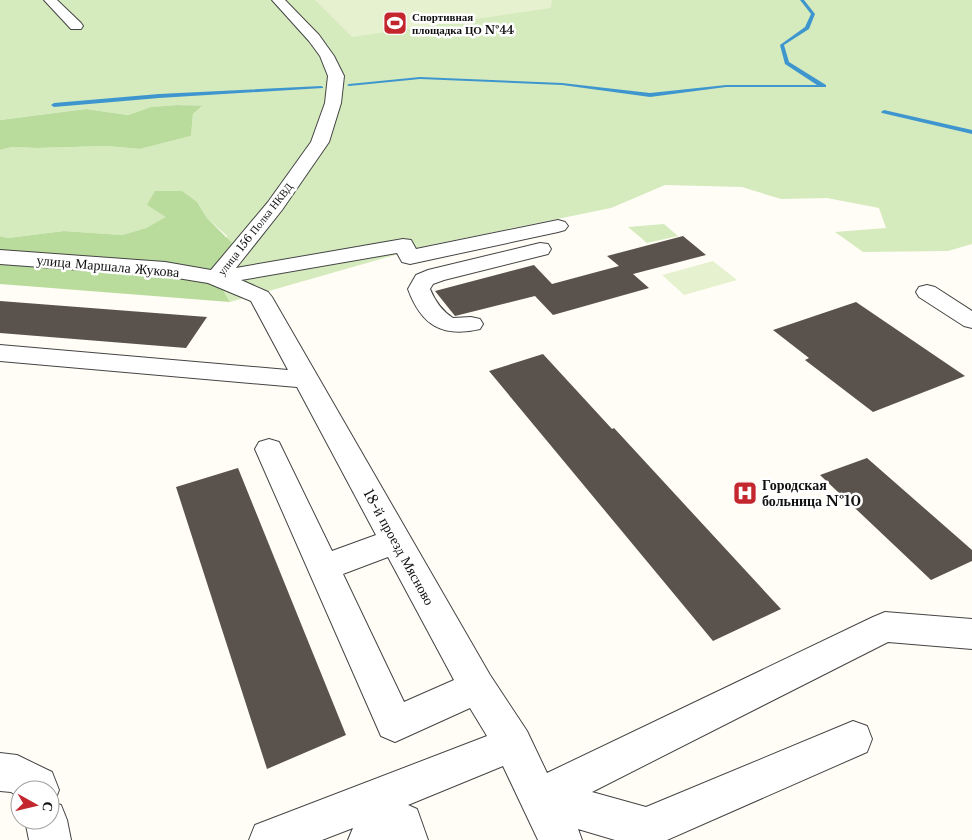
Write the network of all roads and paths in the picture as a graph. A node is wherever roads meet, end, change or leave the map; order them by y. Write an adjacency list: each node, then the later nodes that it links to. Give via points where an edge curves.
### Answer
1 (50, 0): 3 (street)
2 (278, 0): 8 (street, улица 156 Полка НКВД, via 327,56 336,76 334,103 320,142 275,206)
3 (76, 26)
4 (558, 226): 7 (street)
5 (540, 249): 9 (street)
6 (0, 257): 8 (street, улица Маршала Жукова, via 165,269)
7 (410, 257): 8 (street, via 403,246); 9 (street)
8 (216, 278): 14 (street, 18-й проезд Мясново, via 260,298)
9 (424, 280): 12 (street, via 419,289 422,297 443,323)
10 (927, 292): 11 (street)
11 (972, 321)
12 (471, 324)
13 (0, 353): 14 (street)
14 (307, 380): 16 (street, 18-й проезд Мясново)
15 (269, 449): 17 (street)
16 (396, 541): 17 (street); 19 (street, 18-й проезд Мясново)
17 (323, 568): 19 (street, via 395,724)
18 (972, 634): 24 (street, via 885,627)
19 (477, 687): 21 (street, 18-й проезд Мясново)
20 (853, 739): 25 (street)
21 (513, 744): 24 (street, 18-й проезд Мясново); 26 (street)
22 (0, 772): 23 (street, via 17,774)
23 (28, 780)
24 (538, 798): 25 (street); 29 (street, 18-й проезд Мясново)
25 (649, 834)
26 (270, 840)
27 (369, 840): 28 (street, via 402,824)
28 (407, 840)
29 (561, 840)

